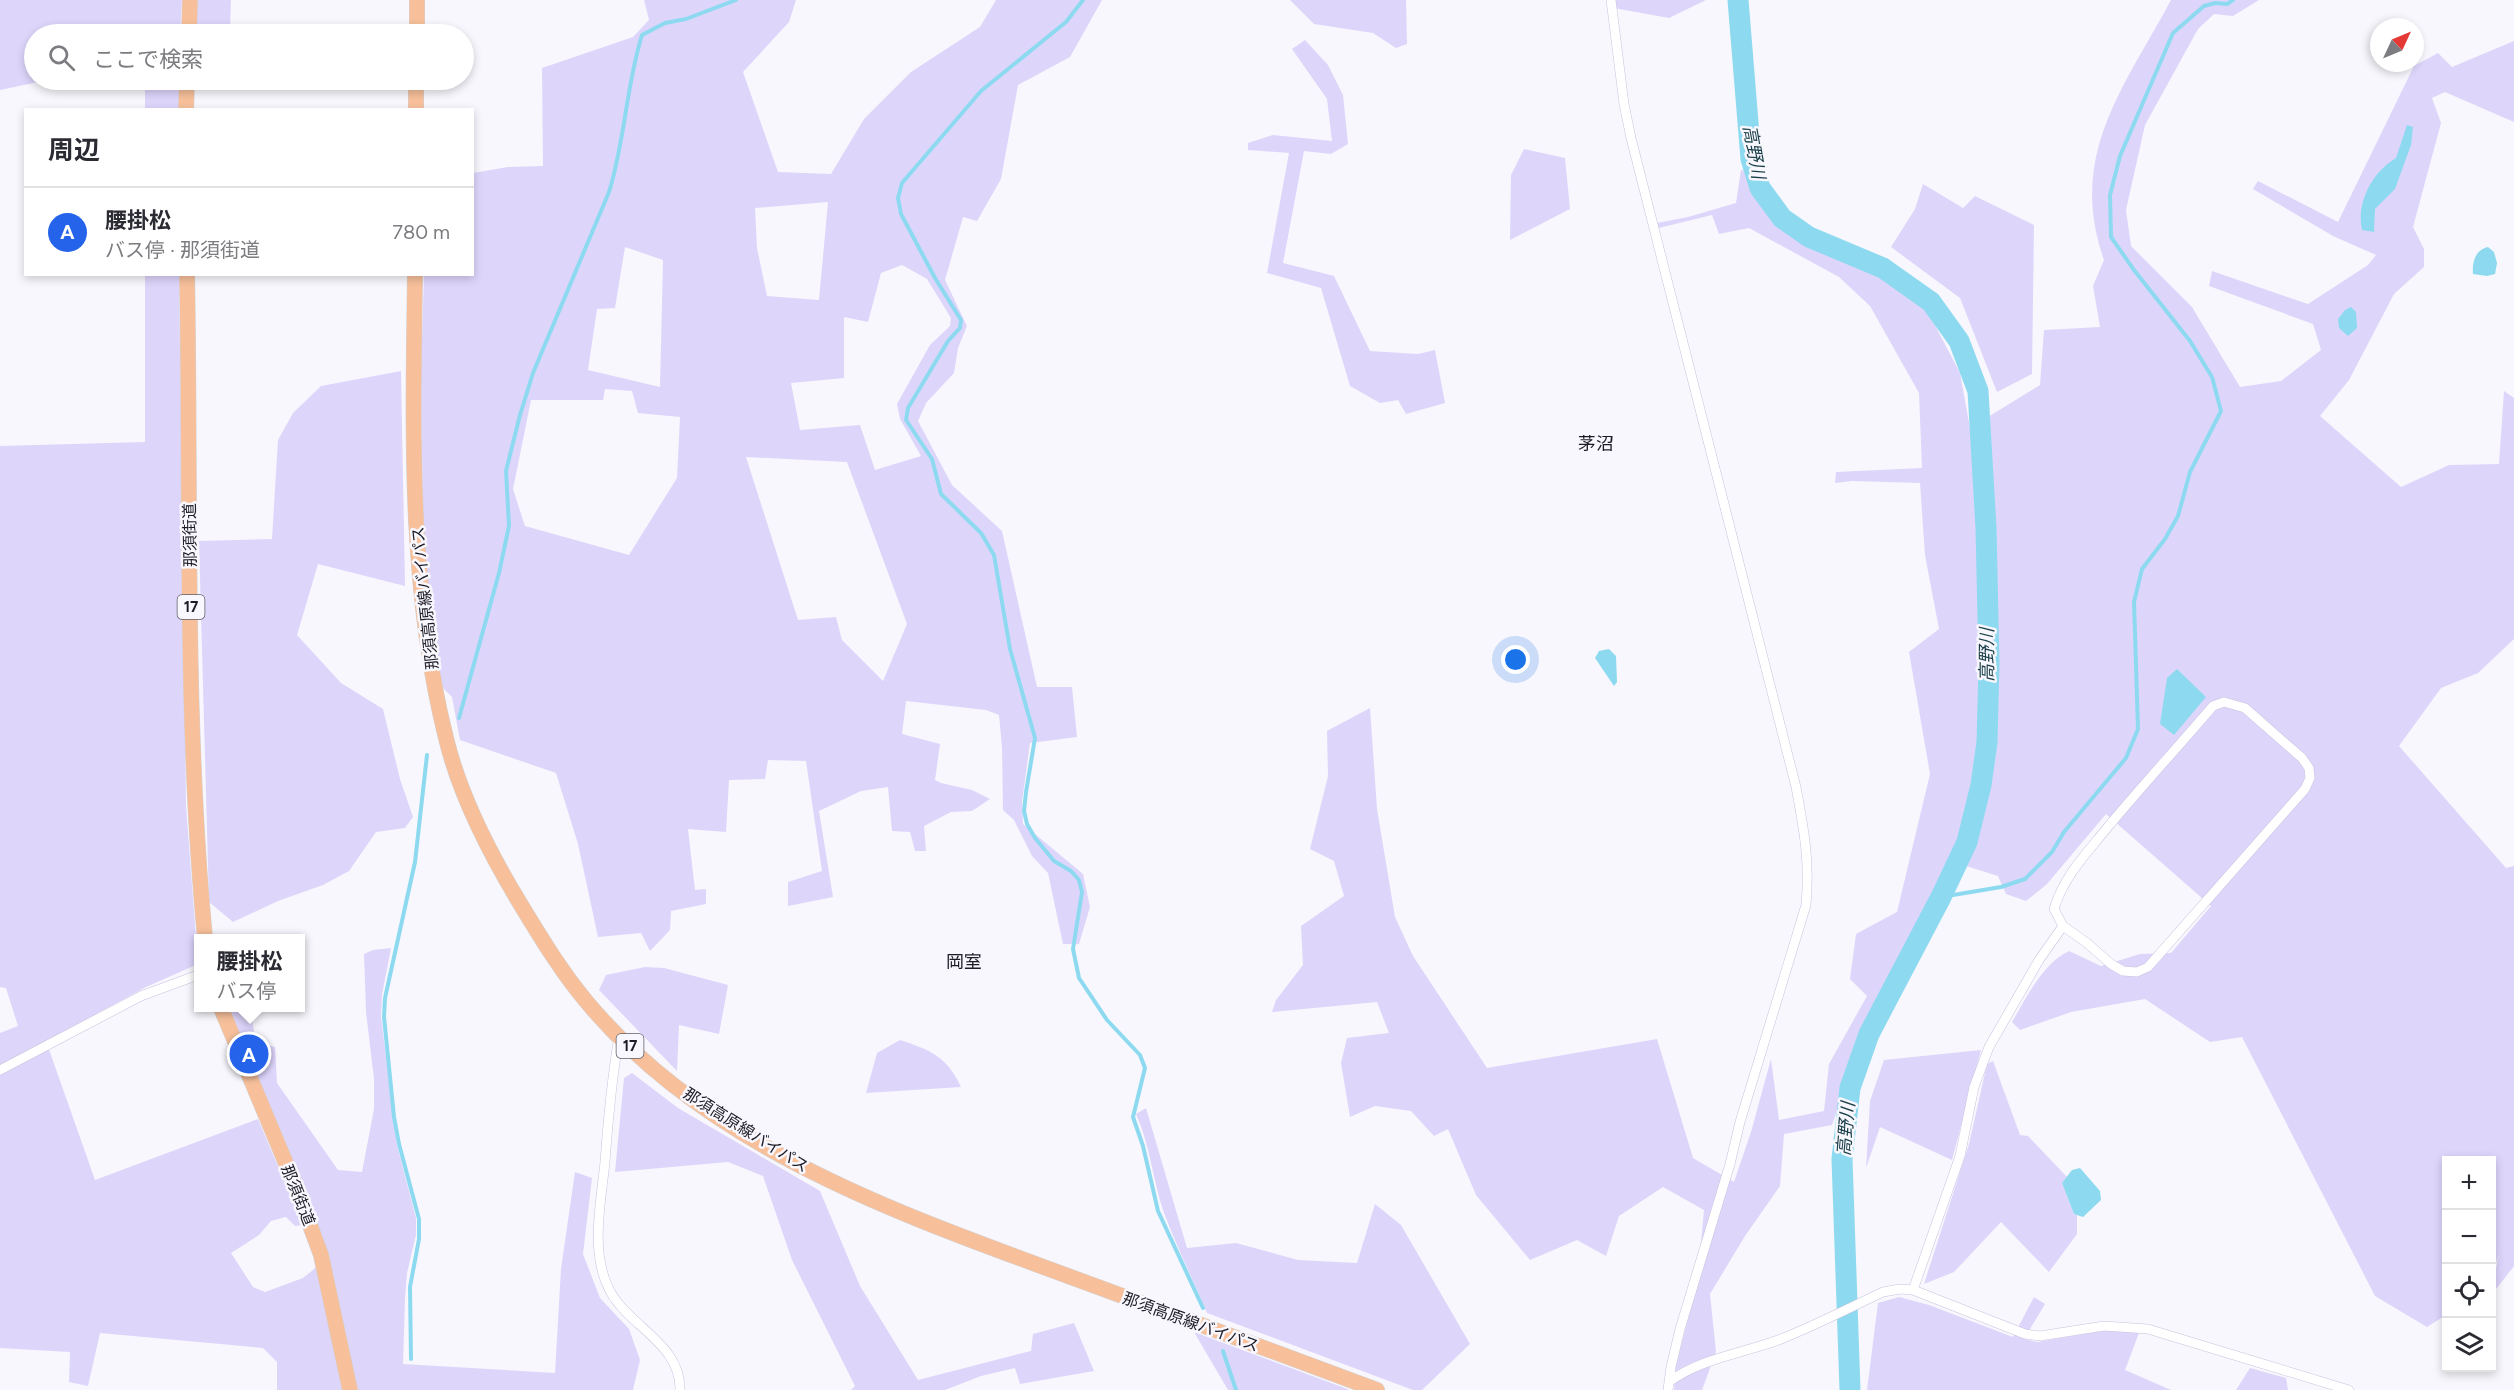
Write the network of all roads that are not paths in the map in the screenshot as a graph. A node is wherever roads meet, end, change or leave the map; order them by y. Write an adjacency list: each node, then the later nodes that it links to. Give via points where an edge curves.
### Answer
1 (190, 0): 4 (main road)
2 (417, 0): 5 (main road)
3 (1611, 0): 19 (street, via 1631,138 1796,787 1808,864 1806,905 1680,1329)
4 (189, 24)
5 (417, 24)
6 (187, 90): 8 (main road)
7 (416, 90): 9 (main road)
8 (186, 108)
9 (416, 108)
10 (187, 276): 13 (main road, 那須街道 / 17, via 194,785)
11 (415, 276): 16 (main road, 那須高原線バイパス / 17, via 414,440 421,581 428,650 447,742 489,849 513,892 563,971)
12 (2063, 926): 12 (street, via 2055,909 2067,878 2213,706 2224,702 2245,708 2309,768 2305,789 2148,967 2137,972 2123,971); 18 (street, via 1989,1047 1974,1087 1960,1156)
13 (205, 934)
14 (194, 976): 17 (street, via 141,996)
15 (223, 1012): 20 (main road, 那須街道, via 318,1246)
16 (619, 1036): 21 (street, via 600,1221 601,1269 622,1308 674,1363); 22 (main road, 那須高原線バイパス / 17, via 677,1087 718,1116 776,1151 881,1204)
17 (0, 1070)
18 (1914, 1290): 19 (street, via 1883,1292 1783,1339 1681,1372); 23 (street, via 2025,1334 2040,1336 2104,1326 2148,1329)
19 (1669, 1386)
20 (350, 1390)
21 (680, 1390)
22 (1377, 1390)
23 (2349, 1390)

